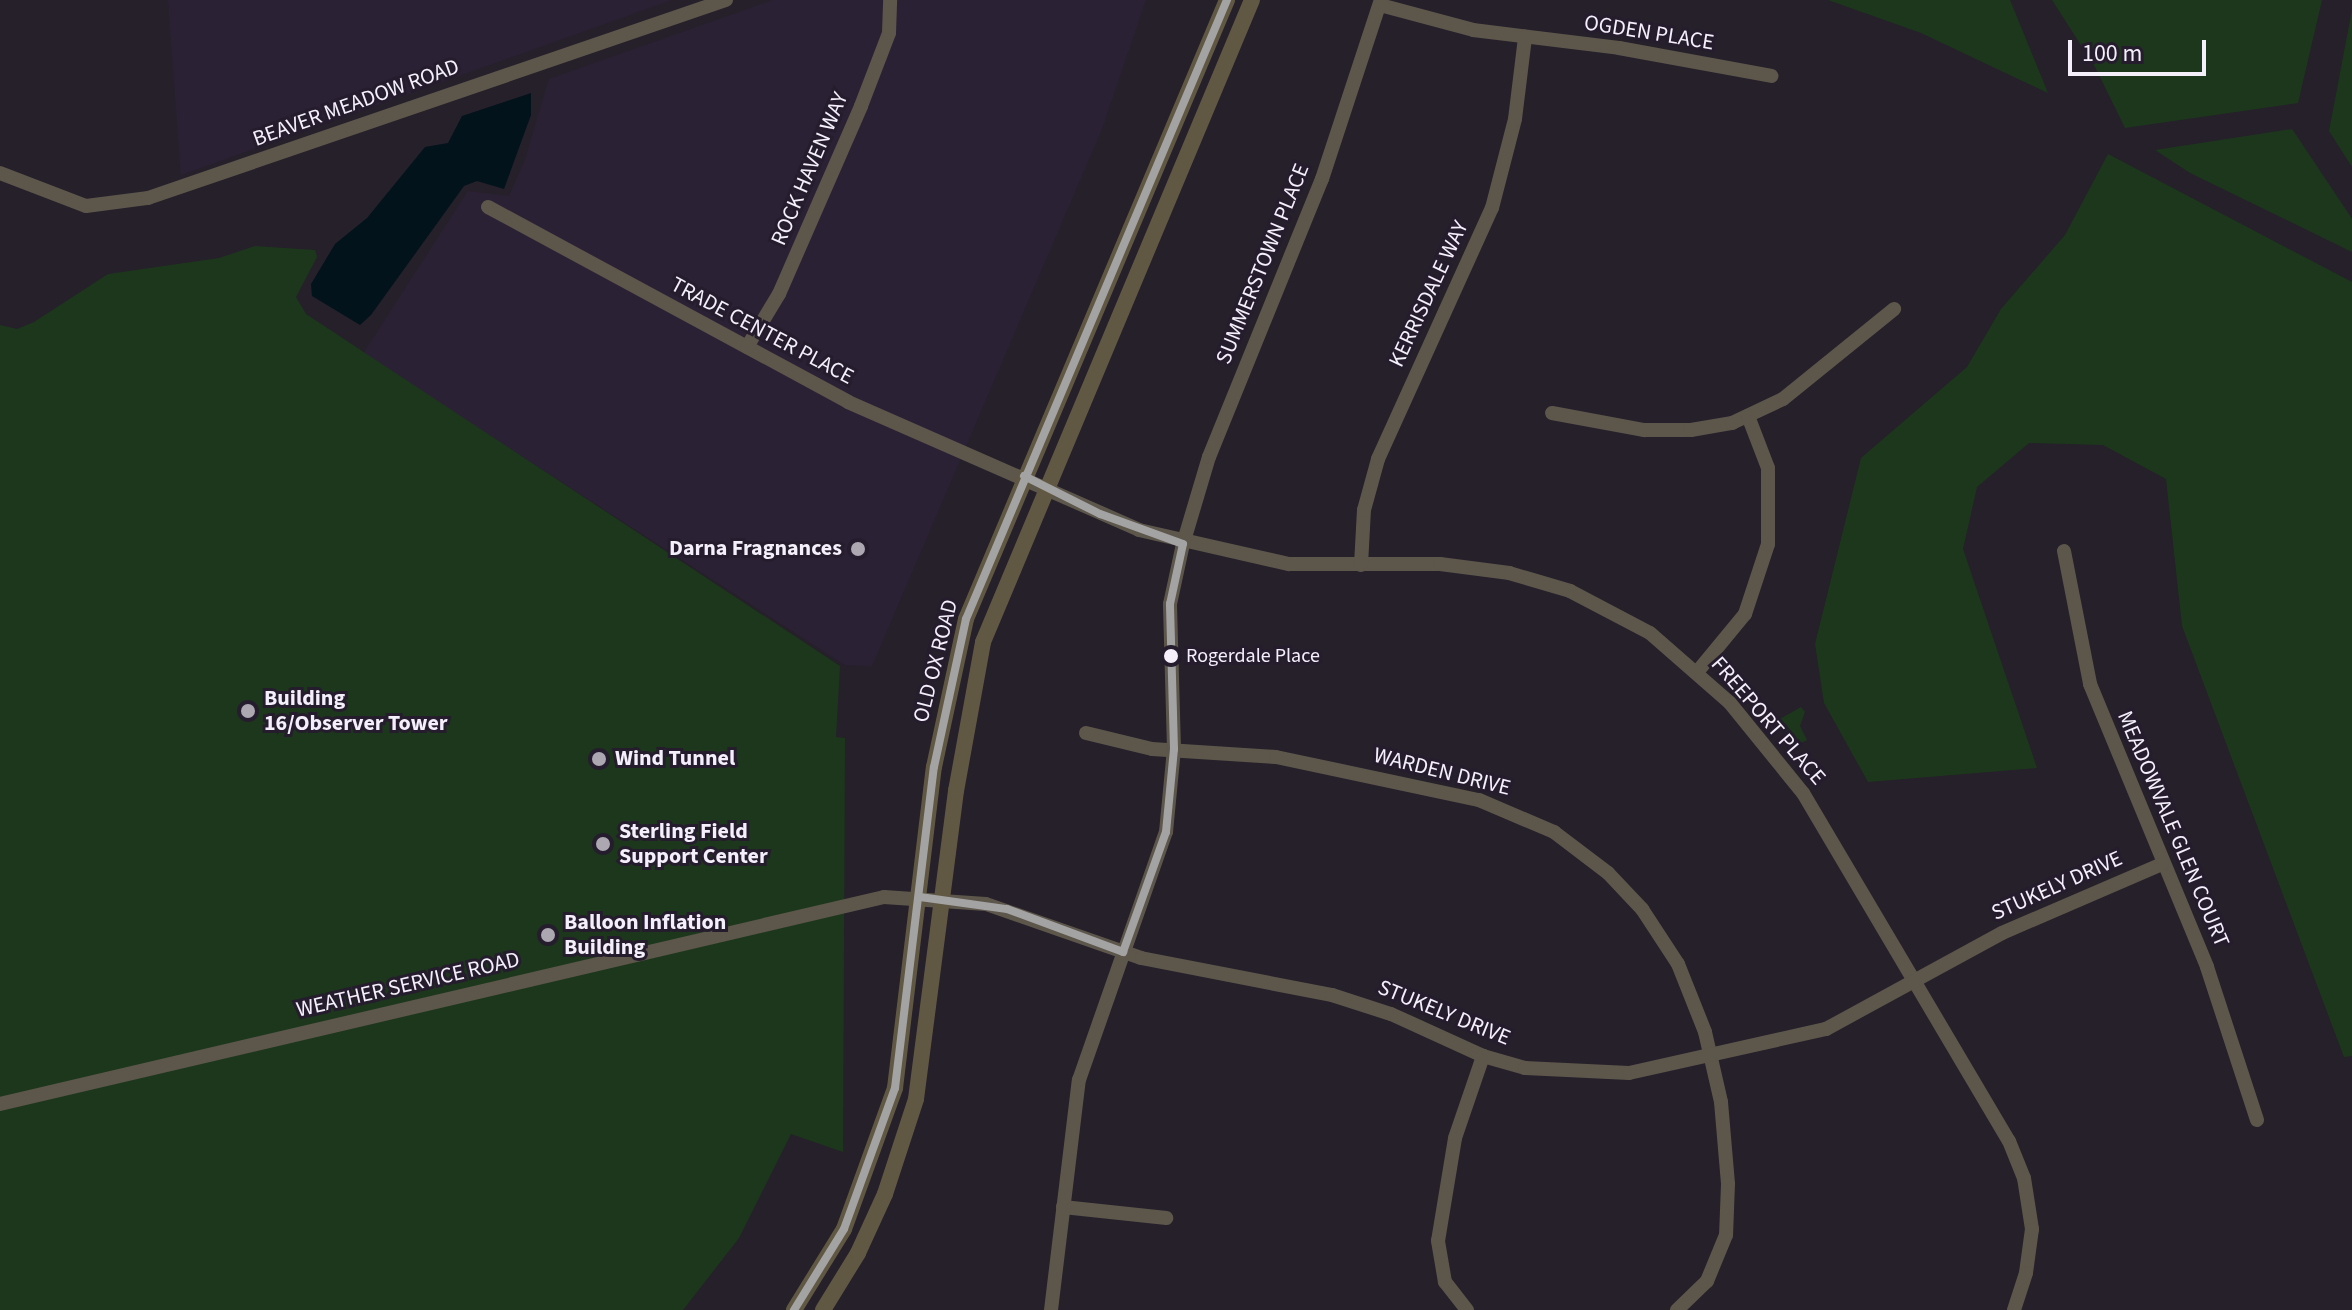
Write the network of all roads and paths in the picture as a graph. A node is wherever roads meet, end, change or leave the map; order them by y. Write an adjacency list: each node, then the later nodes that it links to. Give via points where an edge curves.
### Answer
1 (726, 0): 8 (street, BEAVER MEADOW ROAD, via 148,198 86,206)
2 (890, 0): 11 (street, ROCK HAVEN WAY, via 889,33 861,106 779,294)
3 (1227, 0): 14 (main road, OLD OX ROAD)
4 (1252, 0): 15 (main road, OLD OX ROAD)
5 (1381, 2): 6 (street, OGDEN PLACE, via 1473,30); 16 (street, SUMMERSTOWN PLACE, via 1322,179 1209,457)
6 (1525, 37): 7 (street, OGDEN PLACE); 18 (street, KERRISDALE WAY, via 1513,128 1492,208 1378,459 1364,510)
7 (1771, 76)
8 (0, 173)
9 (488, 207): 11 (street, TRADE CENTER PLACE)
10 (1894, 309): 13 (street, via 1816,375)
11 (747, 347): 14 (street, TRADE CENTER PLACE, via 848,402)
12 (1552, 413): 13 (street, via 1644,430 1704,429)
13 (1748, 416): 19 (street, via 1768,468 1768,544 1745,614)
14 (1024, 476): 15 (street, FREEPORT PLACE); 23 (main road, OLD OX ROAD, via 966,619 950,683)
15 (1045, 489): 16 (street, FREEPORT PLACE); 24 (main road, OLD OX ROAD, via 983,642 967,717)
16 (1183, 544): 18 (street, FREEPORT PLACE, via 1289,564); 21 (street, via 1170,604)
17 (2064, 551): 22 (street, MEADOWVALE GLEN COURT, via 2090,684)
18 (1361, 565): 19 (street, FREEPORT PLACE, via 1440,564 1539,580 1622,617)
19 (1698, 671): 26 (street, FREEPORT PLACE, via 1803,793)
20 (1086, 733): 21 (street, WARDEN DRIVE, via 1136,747)
21 (1174, 749): 25 (street, via 1166,832); 28 (street, WARDEN DRIVE, via 1276,757 1412,785 1479,800 1554,832 1608,873 1655,927 1684,976)
22 (2162, 864): 26 (street, STUKELY DRIVE, via 2044,912); 30 (street, MEADOWVALE GLEN COURT, via 2207,967)
23 (920, 897): 24 (street, STUKELY DRIVE); 29 (street, WEATHER SERVICE ROAD, via 845,905); 33 (main road, OLD OX ROAD, via 901,1058 886,1122 844,1229)
24 (943, 898): 25 (street, STUKELY DRIVE, via 1007,909); 34 (main road, OLD OX ROAD, via 923,1065 904,1140 858,1253)
25 (1123, 952): 27 (street, STUKELY DRIVE, via 1354,1001); 31 (street, via 1079,1080)
26 (1917, 981): 28 (street, STUKELY DRIVE, via 1826,1029); 38 (street, FREEPORT PLACE, via 2024,1178 2031,1241)
27 (1483, 1056): 28 (street, STUKELY DRIVE, via 1583,1075 1629,1073); 36 (street, via 1455,1138 1438,1241 1445,1282)
28 (1711, 1057): 37 (street, WARDEN DRIVE, via 1725,1140 1728,1221 1707,1281)
29 (0, 1104)
30 (2257, 1120)
31 (1063, 1207): 32 (street); 35 (street)
32 (1166, 1218)
33 (794, 1310)
34 (823, 1310)
35 (1051, 1310)
36 (1467, 1310)
37 (1677, 1310)
38 (2014, 1310)

